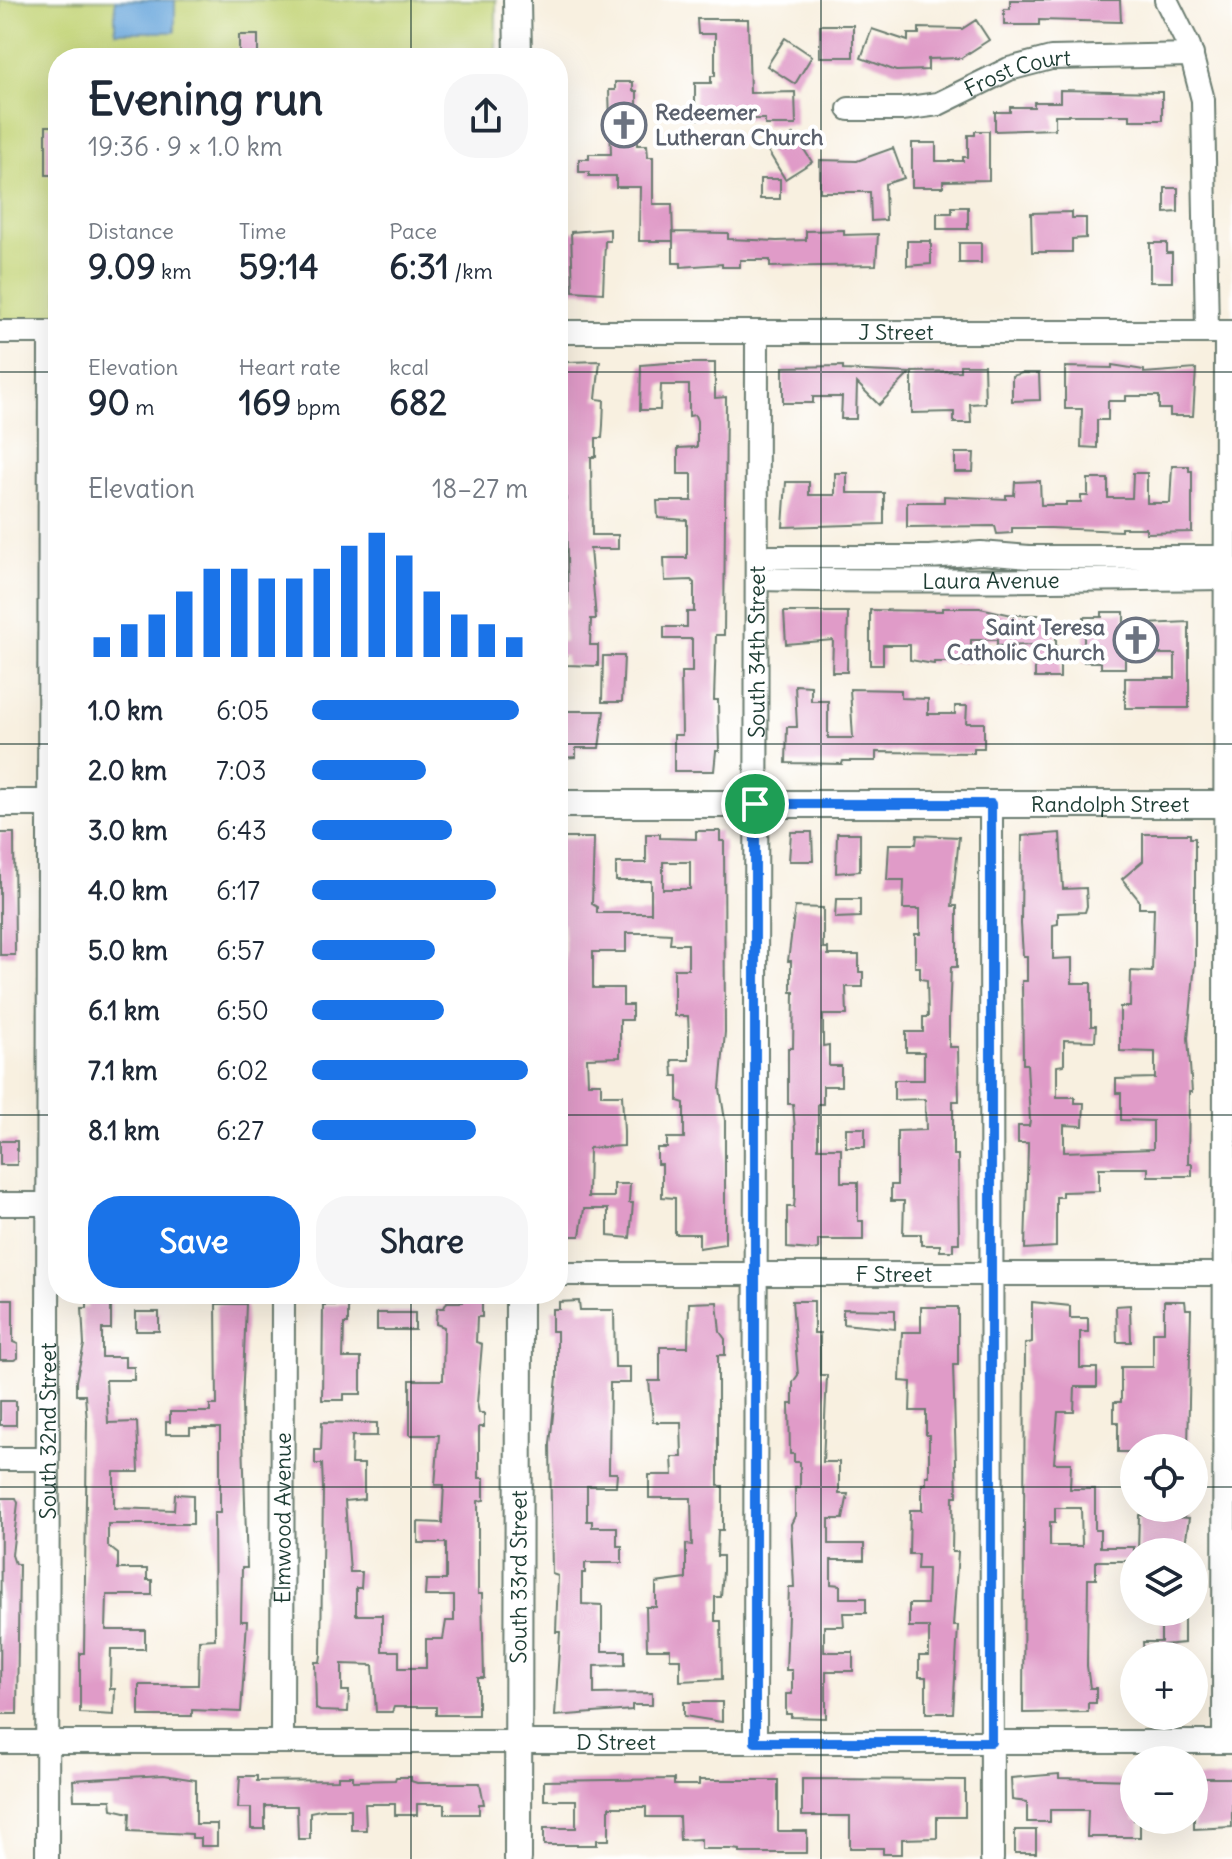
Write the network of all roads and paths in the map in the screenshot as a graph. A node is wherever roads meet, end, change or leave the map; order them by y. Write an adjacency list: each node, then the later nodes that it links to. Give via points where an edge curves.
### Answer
1 (517, 0): 3 (main road)
2 (1166, 0): 4 (street)
3 (518, 48)
4 (1192, 55): 5 (street, Frost Court, via 1051,58 1009,69 938,104); 10 (street, via 1205,117)
5 (849, 109)
6 (0, 332): 7 (street)
7 (48, 332)
8 (568, 332): 9 (street, J Street)
9 (757, 332): 10 (street, J Street); 12 (street, South 34th Street)
10 (1221, 332): 11 (street)
11 (1225, 567): 12 (street, Laura Avenue, via 1029,568 981,583 929,568); 18 (street)
12 (757, 568): 16 (street, South 34th Street)
13 (0, 803): 14 (main road)
14 (48, 803)
15 (568, 804): 16 (main road, Randolph Street)
16 (755, 804): 17 (main road, Randolph Street); 22 (street, South 34th Street)
17 (991, 804): 18 (main road, Randolph Street); 23 (street)
18 (1228, 804): 24 (street)
19 (0, 1204): 20 (street)
20 (48, 1204)
21 (568, 1274): 22 (street, F Street)
22 (755, 1274): 23 (street, F Street); 34 (street, South 34th Street)
23 (990, 1274): 24 (street, F Street); 35 (street)
24 (1228, 1274): 36 (street)
25 (52, 1304): 29 (street, South 32nd Street)
26 (283, 1304): 32 (street, Elmwood Avenue)
27 (519, 1304): 33 (main road, South 33rd Street)
28 (0, 1459): 29 (street)
29 (47, 1459): 31 (street, South 32nd Street)
30 (0, 1742): 31 (street, D Street)
31 (47, 1742): 32 (street, D Street); 37 (street, South 32nd Street)
32 (282, 1742): 33 (street, D Street)
33 (518, 1742): 34 (street, D Street); 38 (main road, South 33rd Street)
34 (755, 1742): 35 (street, D Street)
35 (991, 1742): 36 (street, D Street); 39 (street)
36 (1228, 1742)
37 (47, 1859)
38 (518, 1859)
39 (992, 1859)

